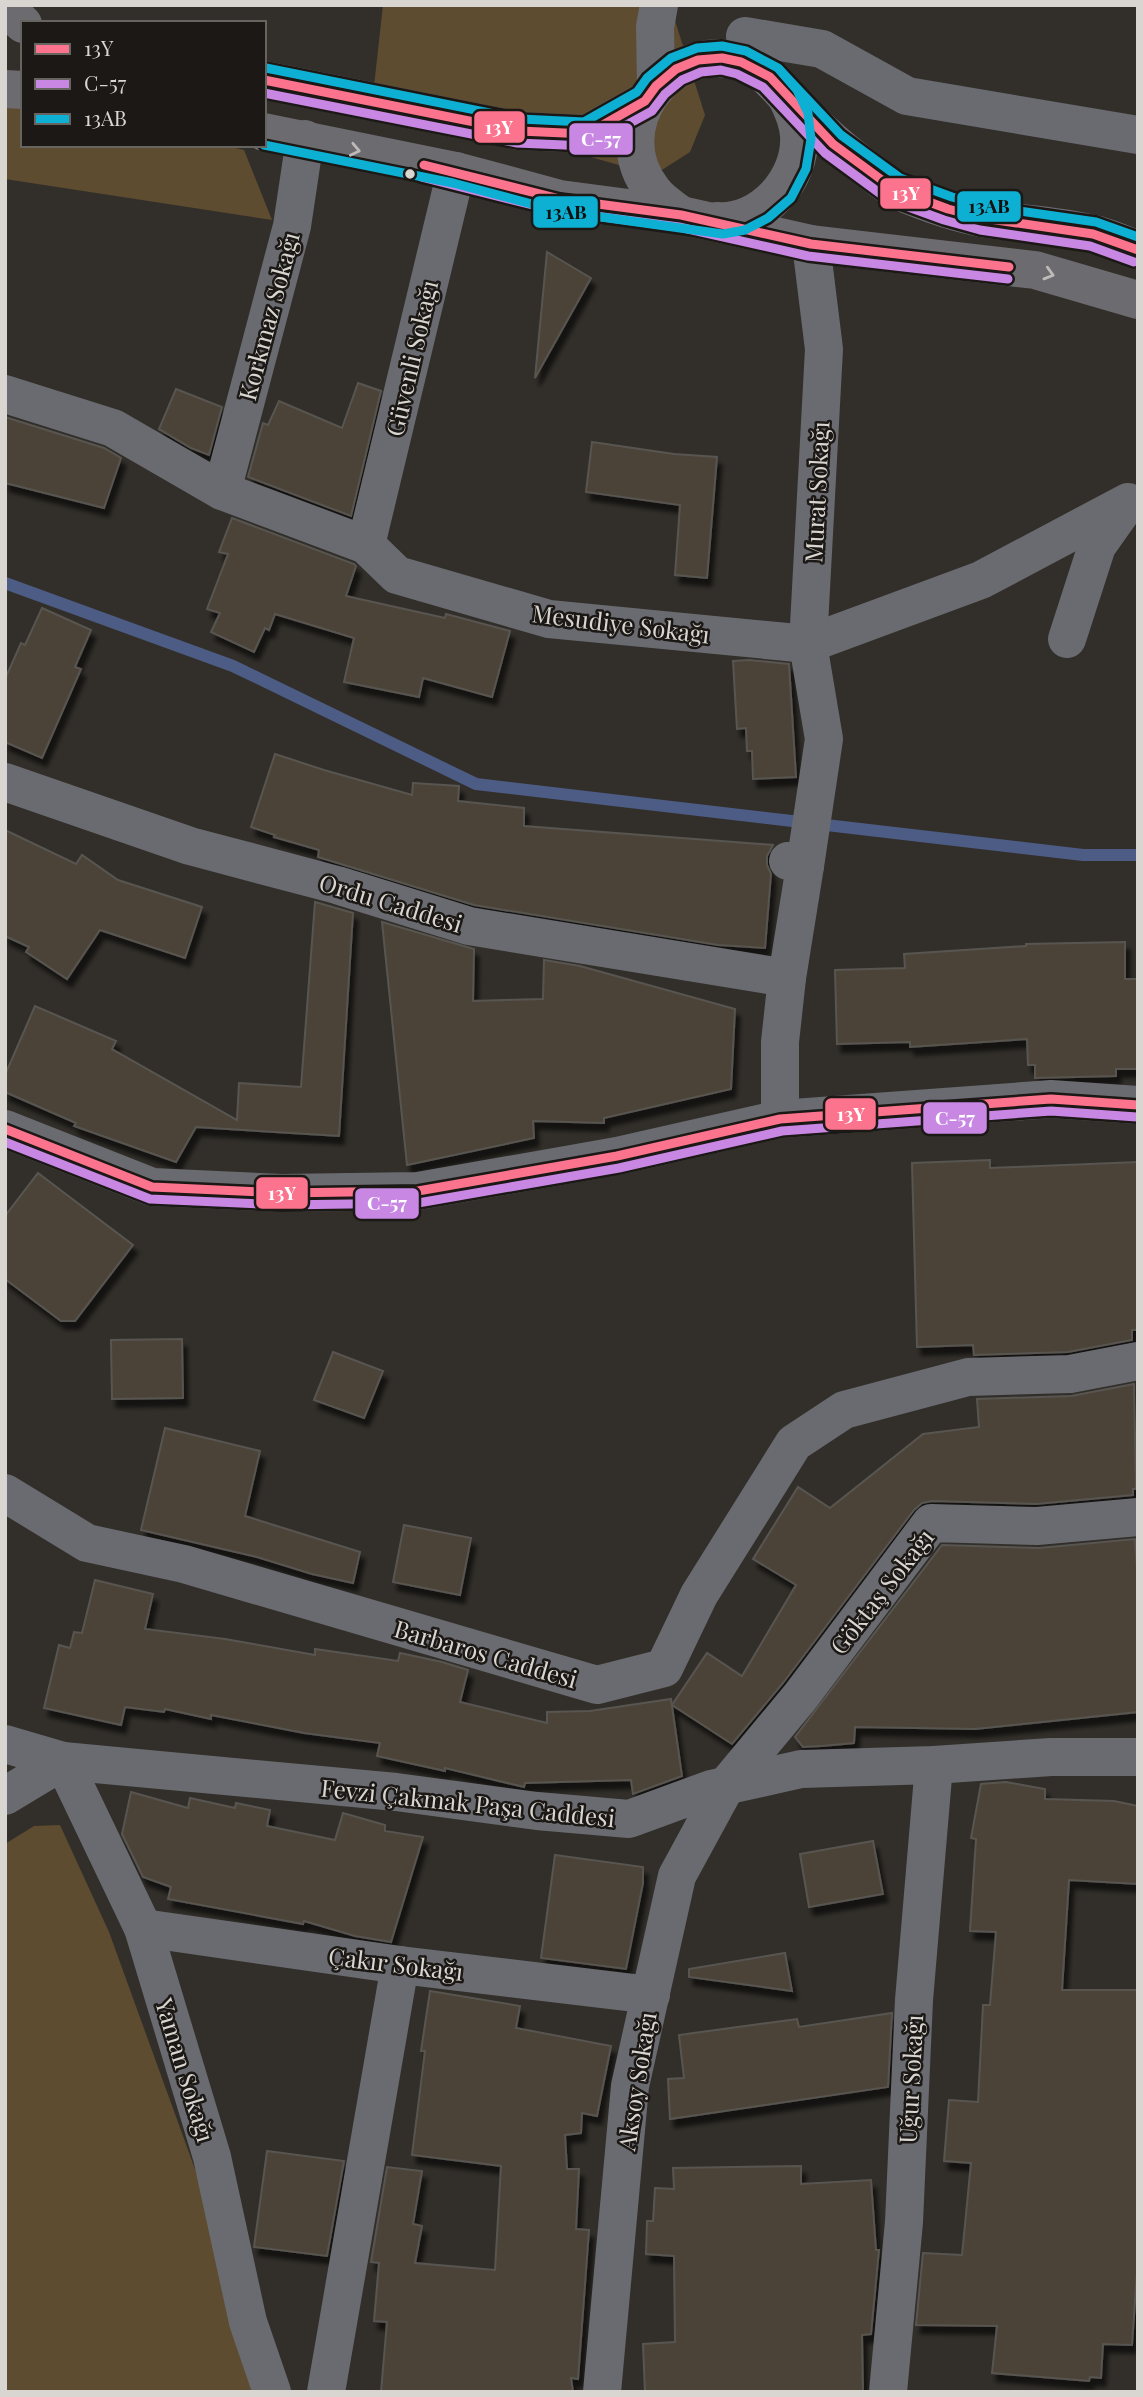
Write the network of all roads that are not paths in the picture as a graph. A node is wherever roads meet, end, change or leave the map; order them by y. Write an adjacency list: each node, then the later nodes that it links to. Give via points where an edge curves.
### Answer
1 (659, 5): 7 (street)
2 (5, 7): 4 (main road)
3 (743, 21): 6 (street); 9 (street, via 822,49 907,96)
4 (21, 22)
5 (266, 80): 7 (main road, via 519,131 587,134)
6 (779, 87): 7 (main road, via 741,62 722,58 698,60 676,69); 12 (main road, via 796,116 799,137 795,165 782,190 741,218 723,222); 14 (main road, via 834,144 894,189 984,218 1093,234)
7 (651, 94): 12 (main road, via 636,130 642,173 652,190)
8 (266, 132): 10 (main road)
9 (1138, 135)
10 (305, 139): 11 (main road, one-way to 11); 17 (street, Korkmaz Sokağı, via 292,226)
11 (456, 171): 12 (main road, via 560,199); 19 (street, Güvenli Sokağı)
12 (692, 217): 13 (main road)
13 (811, 244): 15 (main road, one-way to 15, via 1035,270); 21 (street, Murat Sokağı, via 824,349)
14 (1138, 250)
15 (1138, 300)
16 (5, 394): 17 (street, Mesudiye Sokağı, via 113,428)
17 (222, 491): 19 (street, Mesudiye Sokağı)
18 (1133, 495): 20 (street, Mesudiye Sokağı, via 1097,546); 21 (street, Mesudiye Sokağı, via 981,580)
19 (366, 545): 21 (street, Mesudiye Sokağı, via 397,575 550,619)
20 (1067, 639)
21 (808, 644): 23 (street, Murat Sokağı, via 824,739 796,863)
22 (5, 782): 23 (street, Ordu Caddesi, via 190,846 470,926)
23 (787, 978): 25 (street, via 780,1042)
24 (1138, 1105): 25 (street, via 1051,1099)
25 (780, 1119): 26 (street, via 617,1156 418,1191 281,1193 152,1187)
26 (5, 1129)
27 (1138, 1361): 28 (street, Barbaros Caddesi, via 1070,1374 968,1377 844,1410 794,1443 699,1595 664,1668 597,1685 184,1564 87,1543)
28 (5, 1493)
29 (1138, 1517): 34 (street, Göktaş Sokağı, via 1037,1526 931,1523 800,1697)
30 (5, 1744): 32 (street, Fevzi Çakmak Paşa Caddesi)
31 (1138, 1757): 33 (street, Fevzi Çakmak Paşa Caddesi)
32 (62, 1761): 34 (street, Fevzi Çakmak Paşa Caddesi, via 629,1819); 35 (street); 36 (street, Yaman Sokağı)
33 (934, 1765): 34 (street, Fevzi Çakmak Paşa Caddesi, via 801,1769); 42 (street, Uğur Sokağı, via 914,2000 904,2222)
34 (726, 1786): 38 (street, Aksoy Sokağı, via 677,1876)
35 (5, 1796)
36 (143, 1928): 37 (street, Çakır Sokağı); 39 (street, Yaman Sokağı, via 212,2157 248,2322)
37 (400, 1965): 38 (street, Çakır Sokağı); 40 (street)
38 (650, 1995): 41 (street, Aksoy Sokağı, via 630,2086)
39 (272, 2392)
40 (326, 2392)
41 (601, 2392)
42 (888, 2392)

